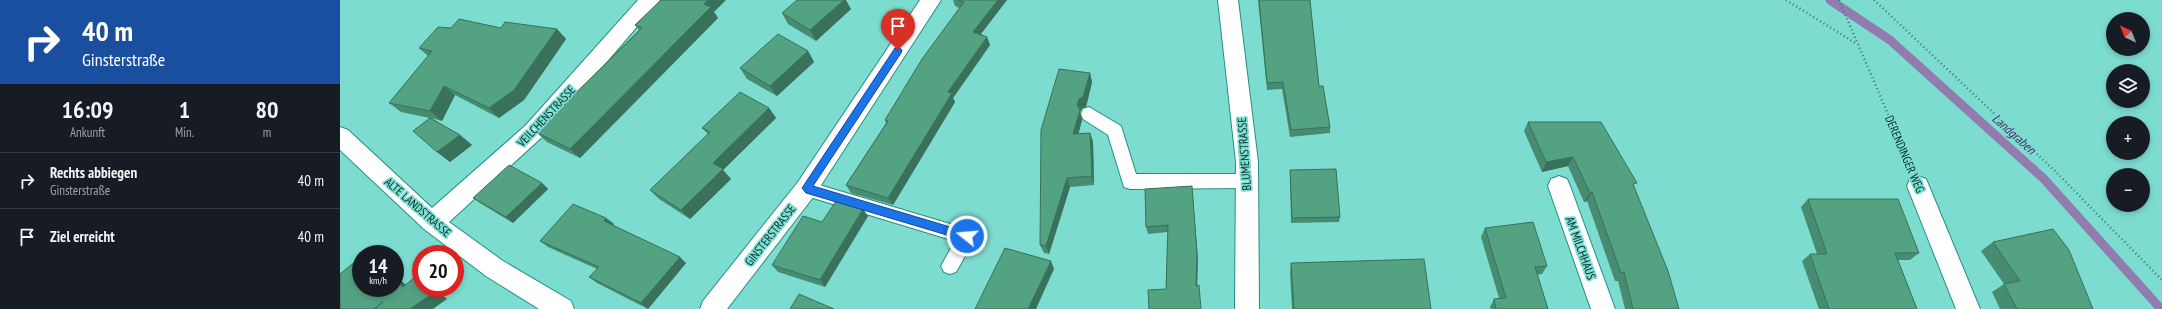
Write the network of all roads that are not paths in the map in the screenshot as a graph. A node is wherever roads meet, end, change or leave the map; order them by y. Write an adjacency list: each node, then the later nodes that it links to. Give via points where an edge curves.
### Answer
1 (650, 0): 10 (street, VEILCHENSTRASSE, via 534,131)
2 (931, 0): 9 (street, GINSTERSTRASSE)
3 (1228, 0): 6 (street, BLUMENSTRASSE)
4 (1089, 114): 6 (lane, via 1115,130 1130,182)
5 (340, 136): 10 (street, ALTE LANDSTRASSE)
6 (1247, 181): 14 (street, BLUMENSTRASSE)
7 (1559, 186): 15 (street, AM MILCHHAUS)
8 (1918, 186): 16 (street, DERENDINGER WEG)
9 (806, 188): 11 (lane, via 967,236); 13 (street, GINSTERSTRASSE)
10 (432, 222): 12 (street, ALTE LANDSTRASSE, via 526,289)
11 (950, 266)
12 (562, 309)
13 (712, 309)
14 (1247, 309)
15 (1603, 309)
16 (1968, 309)

